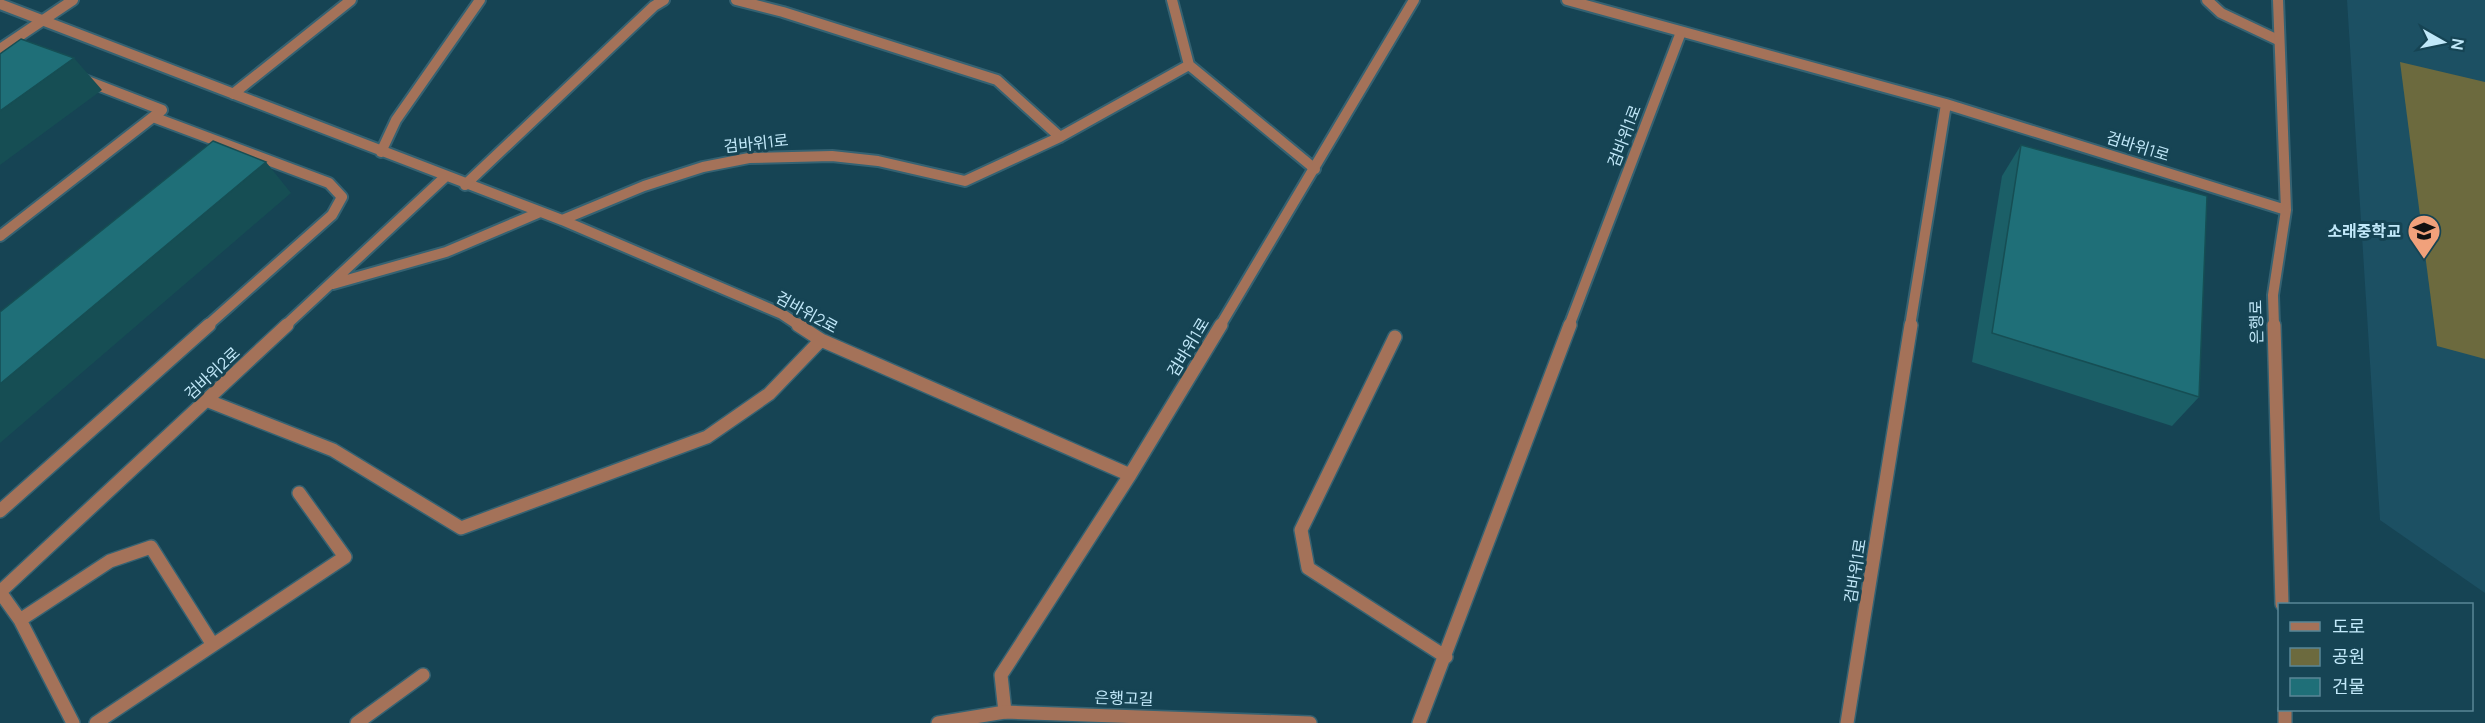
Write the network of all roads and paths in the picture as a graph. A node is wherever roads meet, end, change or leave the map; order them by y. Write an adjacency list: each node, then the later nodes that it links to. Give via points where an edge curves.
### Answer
1 (73, 0): 12 (street)
2 (351, 0): 18 (street)
3 (480, 0): 22 (street, via 396,120)
4 (664, 0): 25 (street)
5 (736, 0): 21 (street, via 997,80)
6 (1172, 0): 16 (street)
7 (1414, 0): 23 (street, 검바위1로)
8 (1567, 0): 13 (street, 검바위1로)
9 (2207, 0): 14 (street, via 2221,13)
10 (2278, 0): 14 (street, 은행로)
11 (0, 4): 12 (street, 검바위2로)
12 (44, 20): 15 (street); 18 (street, 검바위2로)
13 (1681, 32): 19 (street, 검바위1로); 41 (street, 검바위1로)
14 (2278, 40): 26 (street, 은행로)
15 (0, 49)
16 (1190, 65): 21 (street, 검바위1로); 23 (street)
17 (74, 75): 20 (street, via 162,110)
18 (233, 94): 22 (street, 검바위2로)
19 (1946, 104): 26 (street, 검바위1로); 50 (street, 검바위1로)
20 (153, 117): 29 (street); 36 (street, via 231,151 329,183 342,196 332,214)
21 (1060, 136): 28 (street, 검바위1로, via 965,181 878,161 832,156 749,158 703,167 644,186)
22 (381, 152): 24 (street, 검바위2로)
23 (1315, 169): 34 (street, 검바위1로)
24 (445, 177): 25 (street, 검바위2로); 30 (street, 검바위2로)
25 (465, 185): 27 (street, 검바위2로)
26 (2286, 210): 38 (street, 은행로, via 2273,296)
27 (538, 213): 28 (street, 검바위2로); 30 (street, via 446,252)
28 (562, 220): 32 (street, 검바위2로, via 782,314)
29 (0, 237)
30 (329, 285): 33 (street, 검바위2로)
31 (1395, 338): 41 (street, via 1301,531 1308,568)
32 (821, 340): 33 (street, via 769,394 707,437 461,528 333,450); 34 (street, 검바위2로)
33 (206, 400): 37 (street, 검바위2로)
34 (1130, 475): 43 (street, 검바위1로, via 1000,675)
35 (299, 493): 40 (street, via 345,557)
36 (0, 511)
37 (0, 592): 39 (street)
38 (2282, 603)
39 (20, 620): 40 (street, via 110,561 151,547); 44 (street)
40 (213, 645): 45 (street)
41 (1446, 657): 49 (street, 검바위1로)
42 (423, 675): 46 (street)
43 (1003, 717): 47 (street, 은행고길); 48 (street, 은행고길)
44 (73, 723)
45 (96, 723)
46 (357, 723)
47 (938, 723)
48 (1310, 723)
49 (1419, 723)
50 (1847, 723)

